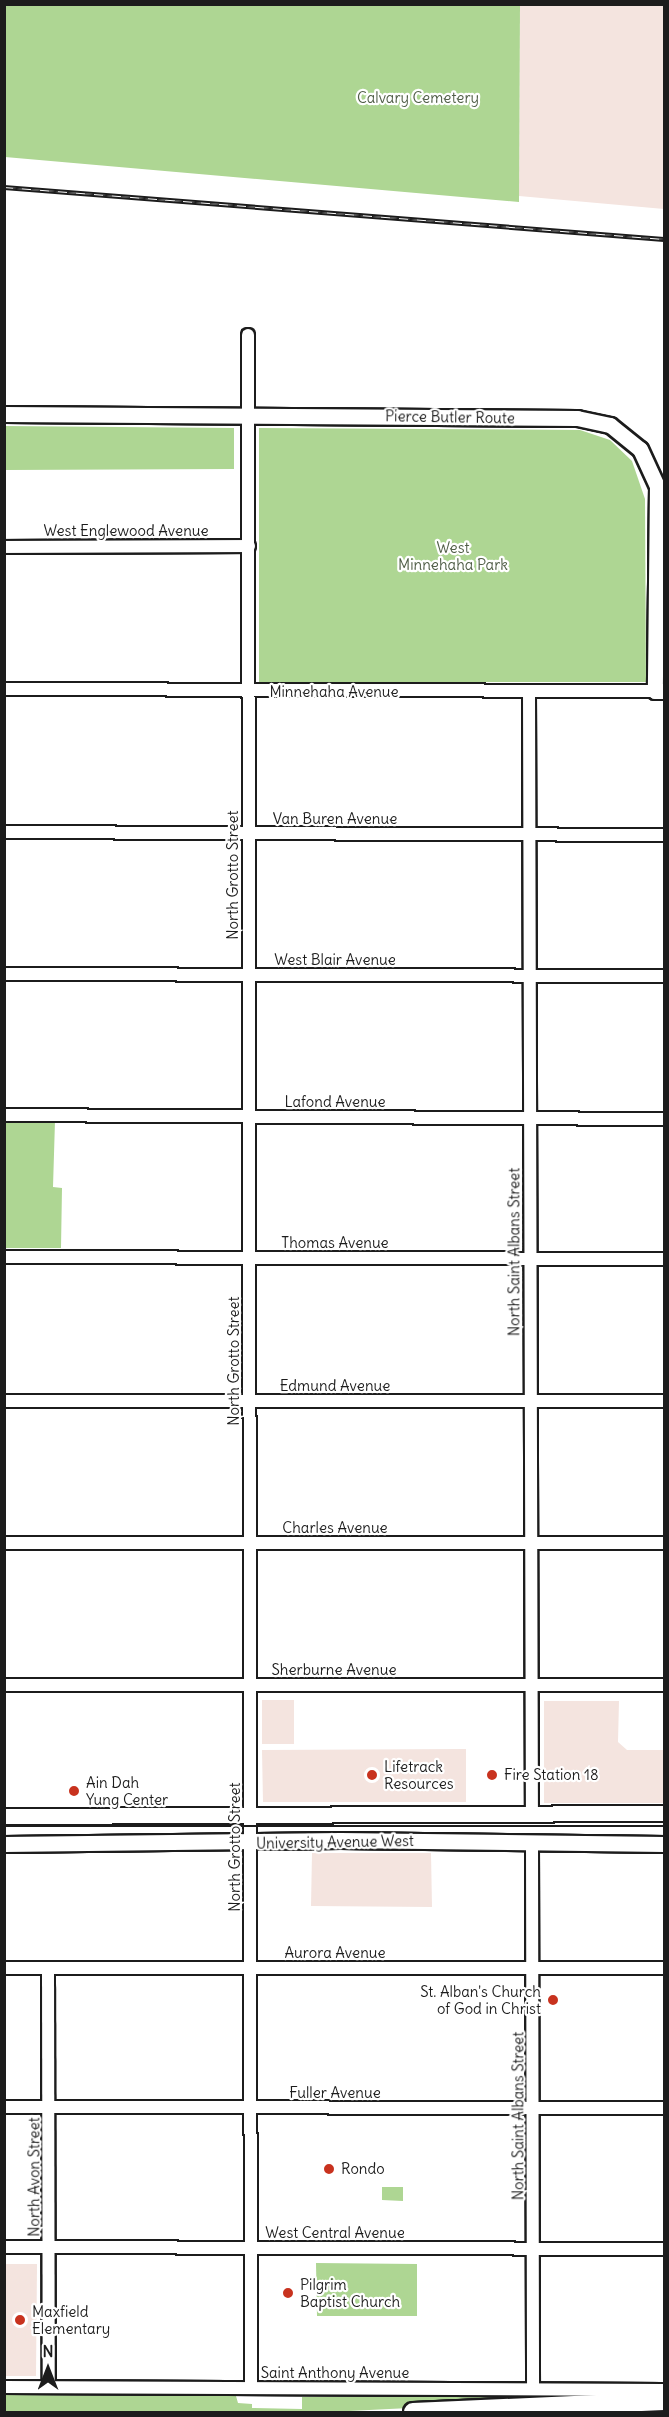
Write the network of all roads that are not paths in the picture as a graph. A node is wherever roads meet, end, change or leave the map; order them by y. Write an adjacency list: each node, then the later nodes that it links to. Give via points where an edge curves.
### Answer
1 (248, 335): 3 (street, North Grotto Street)
2 (4, 414): 3 (main road, Pierce Butler Route)
3 (248, 415): 4 (street, North Grotto Street); 6 (main road, Pierce Butler Route, via 577,418 610,425 640,449 657,486)
4 (249, 546): 5 (street, West Englewood Avenue); 9 (street, North Grotto Street)
5 (4, 547)
6 (657, 602): 7 (main road); 11 (main road, Pierce Butler Route)
7 (664, 624)
8 (4, 689): 9 (street, Minnehaha Avenue)
9 (248, 691): 10 (street, Minnehaha Avenue); 13 (street, North Grotto Street)
10 (529, 692): 11 (street, Minnehaha Avenue); 14 (street, North Saint Albans Street)
11 (660, 692)
12 (4, 832): 13 (street, Van Buren Avenue)
13 (247, 833): 14 (street, Van Buren Avenue); 17 (street, North Grotto Street)
14 (529, 835): 15 (street, Van Buren Avenue); 18 (street, North Saint Albans Street)
15 (664, 835)
16 (4, 974): 17 (street, West Blair Avenue)
17 (248, 975): 18 (street, West Blair Avenue); 21 (street, North Grotto Street)
18 (528, 975): 19 (street, West Blair Avenue); 22 (street, North Saint Albans Street)
19 (664, 976)
20 (4, 1115): 21 (street, Lafond Avenue)
21 (247, 1117): 22 (street, Lafond Avenue); 25 (street, North Grotto Street)
22 (529, 1118): 23 (street, Lafond Avenue); 26 (street, North Saint Albans Street)
23 (664, 1119)
24 (4, 1257): 25 (street, Thomas Avenue)
25 (249, 1258): 26 (street, Thomas Avenue); 28 (street, North Grotto Street)
26 (529, 1259): 27 (street, Thomas Avenue); 30 (street, North Saint Albans Street)
27 (664, 1259)
28 (249, 1400): 29 (street, Edmund Avenue); 30 (street, Edmund Avenue); 32 (street, North Grotto Street)
29 (4, 1401)
30 (530, 1401): 31 (street, Edmund Avenue); 34 (street, North Saint Albans Street)
31 (664, 1401)
32 (249, 1542): 33 (street, Charles Avenue); 34 (street, Charles Avenue); 37 (street, North Grotto Street)
33 (4, 1543)
34 (531, 1543): 35 (street, Charles Avenue); 38 (street, North Saint Albans Street)
35 (664, 1543)
36 (4, 1685): 37 (street, Sherburne Avenue)
37 (249, 1685): 38 (street, Sherburne Avenue); 40 (street, North Grotto Street)
38 (531, 1685): 39 (street, Sherburne Avenue); 41 (street, North Saint Albans Street)
39 (664, 1685)
40 (250, 1813): 41 (main road, University Avenue West); 43 (main road, University Avenue West); 45 (street, North Grotto Street)
41 (532, 1813): 42 (main road, University Avenue West)
42 (664, 1813)
43 (4, 1816)
44 (4, 1844): 45 (main road, University Avenue West)
45 (250, 1844): 46 (main road, University Avenue West, via 340,1840); 48 (street, North Grotto Street)
46 (532, 1844): 47 (main road, University Avenue West); 51 (street, North Saint Albans Street)
47 (664, 1844)
48 (250, 1967): 50 (street, Aurora Avenue); 51 (street, Aurora Avenue); 55 (street, North Grotto Street)
49 (4, 1968): 50 (street, Aurora Avenue)
50 (48, 1968): 54 (street, North Avon Street)
51 (532, 1968): 52 (street, Aurora Avenue); 56 (street, North Saint Albans Street)
52 (664, 1968)
53 (4, 2107): 54 (street, Fuller Avenue)
54 (50, 2107): 55 (street, Fuller Avenue); 59 (street, North Avon Street)
55 (251, 2108): 56 (street, Fuller Avenue); 60 (street, North Grotto Street)
56 (532, 2108): 57 (street, Fuller Avenue); 61 (street, North Saint Albans Street)
57 (664, 2108)
58 (4, 2247): 59 (street, West Central Avenue)
59 (49, 2247): 60 (street, West Central Avenue); 64 (street, North Avon Street)
60 (251, 2247): 61 (street, West Central Avenue); 65 (street, North Grotto Street)
61 (533, 2248): 62 (street, West Central Avenue); 66 (street, North Saint Albans Street)
62 (664, 2249)
63 (4, 2387): 64 (street, Saint Anthony Avenue)
64 (49, 2387): 65 (street, Saint Anthony Avenue)
65 (251, 2387): 66 (street, Saint Anthony Avenue)
66 (533, 2388): 67 (street, Saint Anthony Avenue)
67 (664, 2390)
68 (664, 2402): 69 (highway)
69 (413, 2412)

